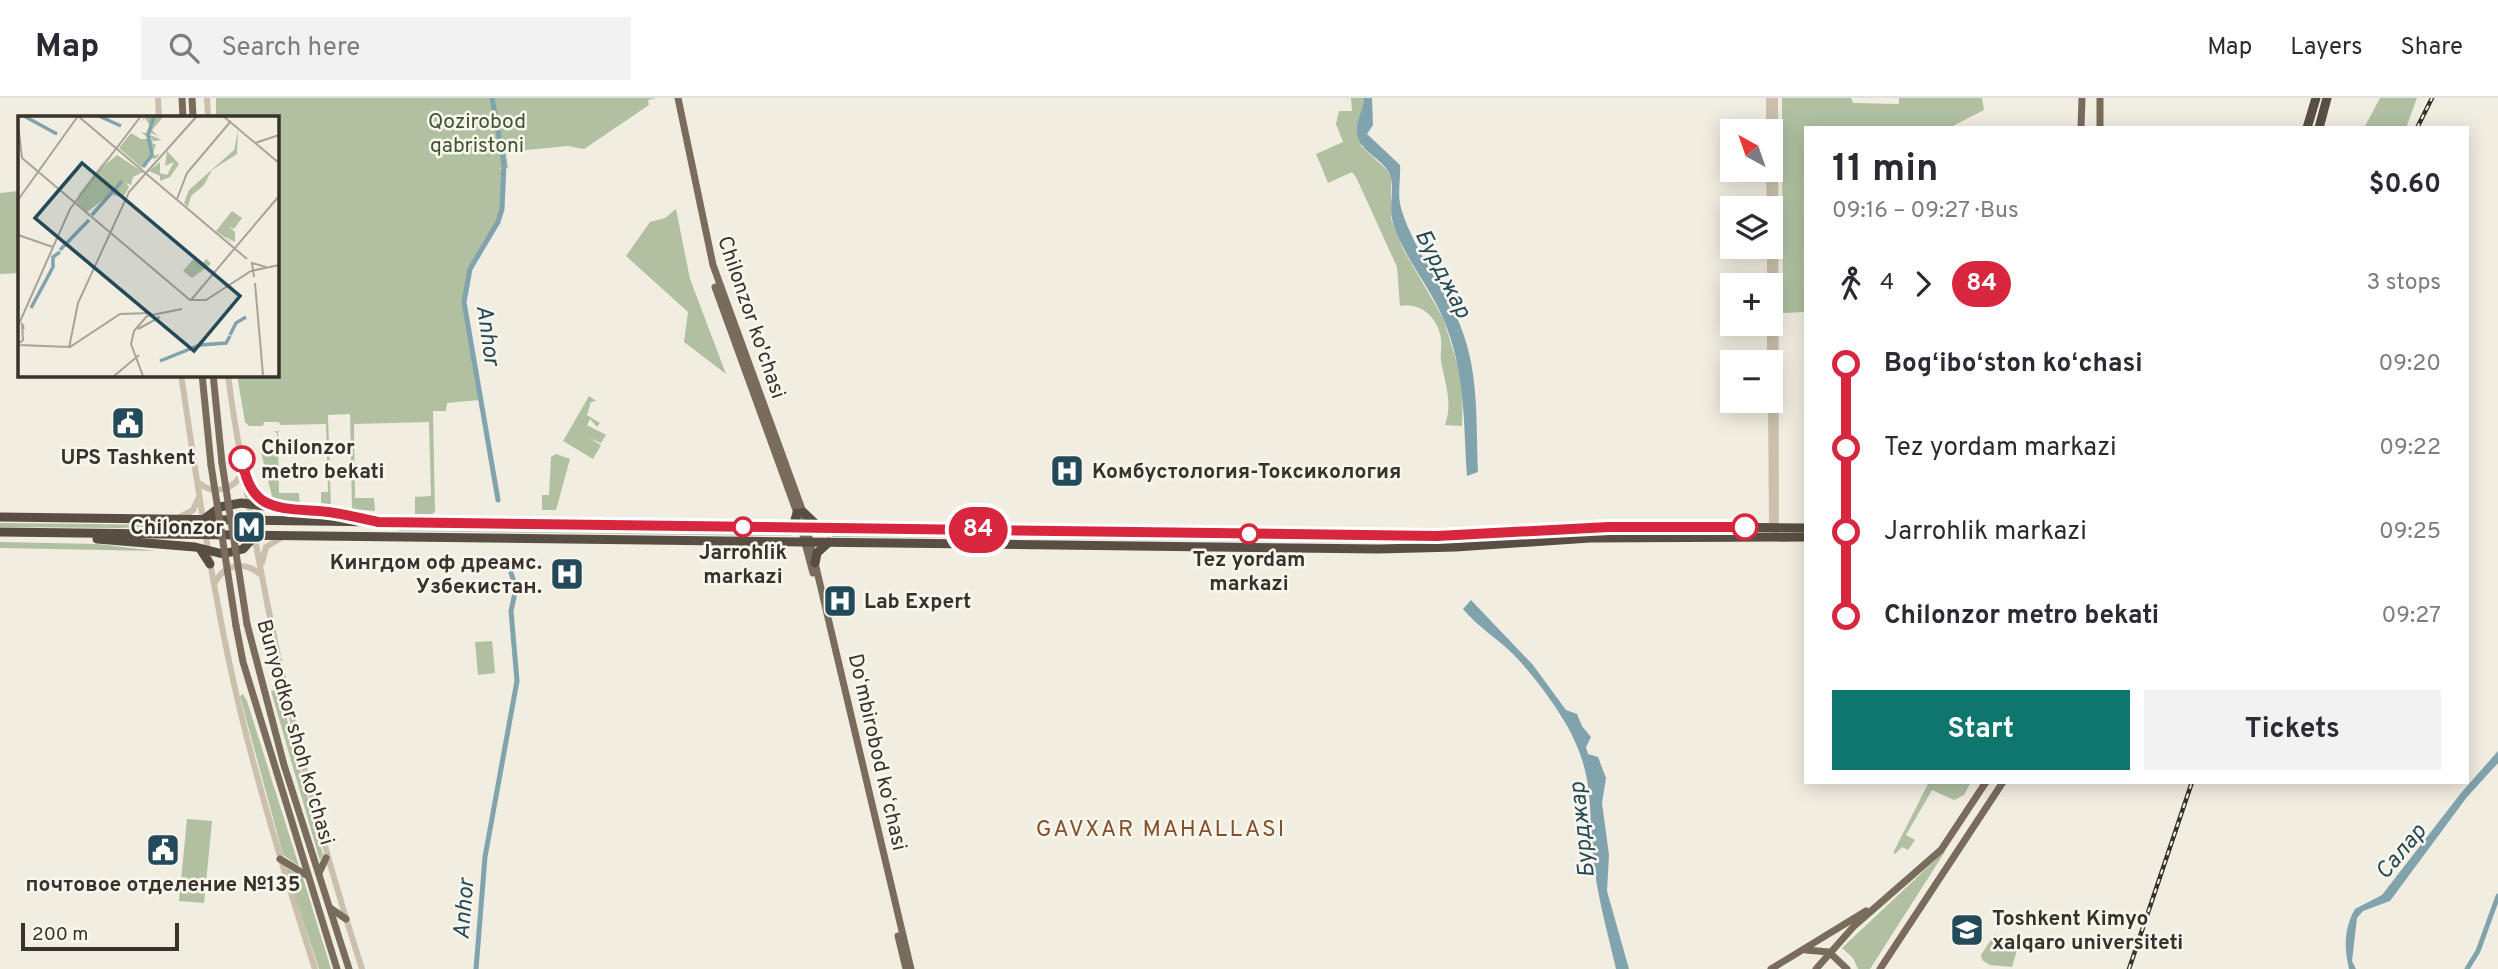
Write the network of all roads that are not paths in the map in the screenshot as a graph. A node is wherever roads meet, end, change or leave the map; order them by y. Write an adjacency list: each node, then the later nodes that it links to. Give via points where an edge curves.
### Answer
1 (158, 98): 12 (street)
2 (182, 98): 13 (main road)
3 (192, 98): 14 (main road)
4 (208, 98): 15 (street)
5 (676, 98): 30 (main road, Chilonzor ko'chasi, via 711,274)
6 (1769, 98): 16 (street)
7 (1775, 98): 41 (street)
8 (2082, 98): 17 (main road)
9 (2100, 98): 18 (main road)
10 (2316, 98): 19 (highway)
11 (2327, 98): 20 (highway)
12 (159, 116)
13 (183, 116)
14 (193, 116)
15 (208, 116)
16 (1769, 119)
17 (2081, 126)
18 (2100, 126)
19 (2308, 126)
20 (2320, 126)
21 (181, 376): 27 (street)
22 (202, 376): 67 (main road, Bunyodkor shoh ko'chasi, bridge, via 211,465 243,662)
23 (213, 376): 66 (main road, Bunyodkor shoh ko'chasi, bridge, via 247,624)
24 (229, 376): 26 (street)
25 (1771, 413): 41 (street)
26 (244, 472): 27 (street, via 225,489); 28 (street); 29 (highway, via 260,500)
27 (198, 484): 32 (street, via 193,510); 33 (street)
28 (249, 504): 29 (highway); 33 (highway, via 223,506); 34 (street)
29 (283, 510): 35 (highway, via 320,511)
30 (800, 512): 37 (highway); 38 (main road, Chilonzor ko'chasi); 39 (highway)
31 (0, 517): 32 (highway)
32 (167, 519): 33 (highway); 45 (highway, via 173,523 171,528)
33 (203, 520): 34 (highway); 47 (street)
34 (252, 520): 35 (highway); 49 (street)
35 (378, 522): 36 (highway)
36 (398, 522): 37 (highway); 51 (highway, via 391,529)
37 (786, 527): 38 (highway)
38 (804, 528): 39 (highway); 53 (main road, Chilonzor ko'chasi)
39 (821, 528): 42 (highway)
40 (1804, 528): 41 (highway)
41 (1775, 530): 46 (highway); 52 (highway)
42 (1042, 531): 48 (highway); 55 (highway)
43 (0, 532): 44 (highway)
44 (44, 533): 45 (highway); 57 (highway)
45 (117, 534): 47 (highway)
46 (1575, 534): 48 (highway); 56 (highway, via 1456,547)
47 (205, 535): 49 (highway); 57 (street)
48 (1365, 535): 56 (highway)
49 (255, 536): 50 (highway); 57 (highway, via 233,553); 60 (street)
50 (286, 536): 51 (highway); 60 (street, via 265,549)
51 (398, 537): 53 (highway)
52 (1804, 537)
53 (807, 542): 54 (highway); 58 (main road, Doʻmbirobod koʻchasi); 77 (main road, Doʻmbirobod koʻchasi)
54 (829, 542): 55 (highway); 58 (highway, via 817,553)
55 (1042, 545): 56 (highway)
56 (1365, 549)
57 (204, 550): 59 (highway)
58 (815, 563): 77 (main road, Doʻmbirobod koʻchasi)
59 (210, 564): 61 (street)
60 (261, 575): 61 (street, via 250,567 235,565); 64 (street, via 295,739)
61 (215, 584): 65 (street, via 240,712)
62 (1985, 784): 68 (main road, via 1948,841)
63 (2002, 784): 81 (main road)
64 (326, 858): 66 (main road); 70 (street)
65 (280, 859): 67 (main road); 73 (street)
66 (319, 874): 69 (main road, Bunyodkor shoh ko'chasi)
67 (307, 875): 74 (main road, Bunyodkor shoh ko'chasi)
68 (1909, 880): 71 (main road); 72 (main road)
69 (330, 908): 70 (main road); 75 (main road, Bunyodkor shoh ko'chasi)
70 (346, 919): 76 (street)
71 (1801, 951): 72 (main road); 78 (main road)
72 (1829, 952): 79 (main road); 80 (main road)
73 (315, 969)
74 (337, 969)
75 (349, 969)
76 (362, 969)
77 (909, 969)
78 (1771, 969)
79 (1816, 969)
80 (1847, 969)
81 (1880, 969)

